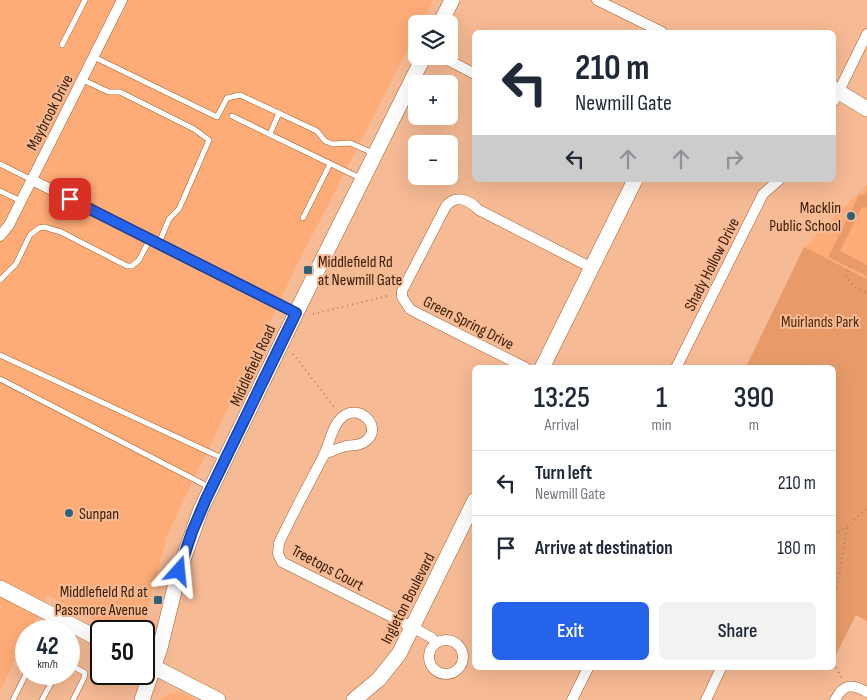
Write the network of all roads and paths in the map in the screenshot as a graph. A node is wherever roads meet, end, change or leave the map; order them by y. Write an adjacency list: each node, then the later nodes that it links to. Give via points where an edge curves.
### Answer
1 (85, 0): 8 (lane)
2 (122, 0): 9 (street, Maybrook Drive)
3 (452, 0): 5 (main road)
4 (597, 0): 6 (street)
5 (444, 15)
6 (658, 30)
7 (867, 34): 14 (street)
8 (62, 45)
9 (94, 57): 13 (street, Maybrook Drive); 17 (lane, via 217,117 227,98 240,95)
10 (420, 65): 20 (main road, Middlefield Road)
11 (458, 65): 12 (street)
12 (472, 72)
13 (83, 80): 24 (street, Maybrook Drive); 31 (lane, via 109,92 120,92 194,129 209,140 179,210)
14 (836, 92)
15 (836, 94): 16 (main road)
16 (867, 109)
17 (279, 113): 19 (lane); 20 (lane, via 317,130 325,141 350,144)
18 (232, 116): 19 (lane)
19 (270, 134): 22 (lane)
20 (375, 154): 23 (main road, Middlefield Road)
21 (0, 164): 24 (lane)
22 (330, 164): 23 (lane); 29 (lane)
23 (363, 179): 37 (main road, Middlefield Road)
24 (32, 180): 28 (street, Maybrook Drive); 31 (street)
25 (634, 182): 33 (main road)
26 (777, 182): 43 (street, Shady Hollow Drive, via 763,194)
27 (0, 191): 28 (lane)
28 (21, 202): 30 (street, Maybrook Drive)
29 (303, 218)
30 (0, 236)
31 (154, 241): 34 (lane, via 139,260 128,266 61,232 39,228 30,235 16,264); 37 (street)
32 (850, 266): 35 (path, via 846,273 848,279 856,289)
33 (592, 268): 41 (street, Green Spring Drive, via 464,199 451,201 446,206 404,287 402,297 410,309); 42 (main road)
34 (0, 280)
35 (867, 293)
36 (387, 296): 38 (path)
37 (296, 313): 47 (main road, Middlefield Road)
38 (313, 314)
39 (293, 354): 45 (path)
40 (0, 355): 47 (lane)
41 (520, 365)
42 (544, 365)
43 (678, 365)
44 (0, 379): 48 (lane)
45 (335, 408)
46 (324, 454): 46 (street, Treetops Court, via 368,440 372,433 369,419 357,412 346,414 336,425); 57 (street, Treetops Court, via 278,543 282,562)
47 (226, 460): 48 (main road, Middlefield Road)
48 (211, 488): 60 (main road, Middlefield Road, via 184,554 160,648)
49 (472, 506): 57 (main road, Ingleton Boulevard)
50 (867, 508): 51 (path)
51 (847, 527): 52 (path); 54 (path)
52 (836, 533)
53 (0, 588): 55 (main road)
54 (836, 591)
55 (55, 616): 56 (lane); 58 (main road)
56 (53, 620)
57 (412, 627): 59 (street); 76 (main road, Ingleton Boulevard, via 388,669)
58 (90, 634)
59 (436, 643)
60 (155, 655)
61 (836, 667): 69 (path)
62 (155, 668): 75 (main road)
63 (80, 670): 73 (lane, via 85,673 84,678)
64 (587, 670): 77 (street)
65 (720, 670): 78 (street)
66 (20, 685): 71 (lane)
67 (50, 685): 72 (lane)
68 (144, 685): 74 (main road, Middlefield Road)
69 (846, 688): 70 (street, via 855,686); 79 (street)
70 (867, 692)
71 (13, 700)
72 (42, 700)
73 (73, 700)
74 (142, 700)
75 (218, 700)
76 (354, 700)
77 (572, 700)
78 (706, 700)
79 (835, 700)

